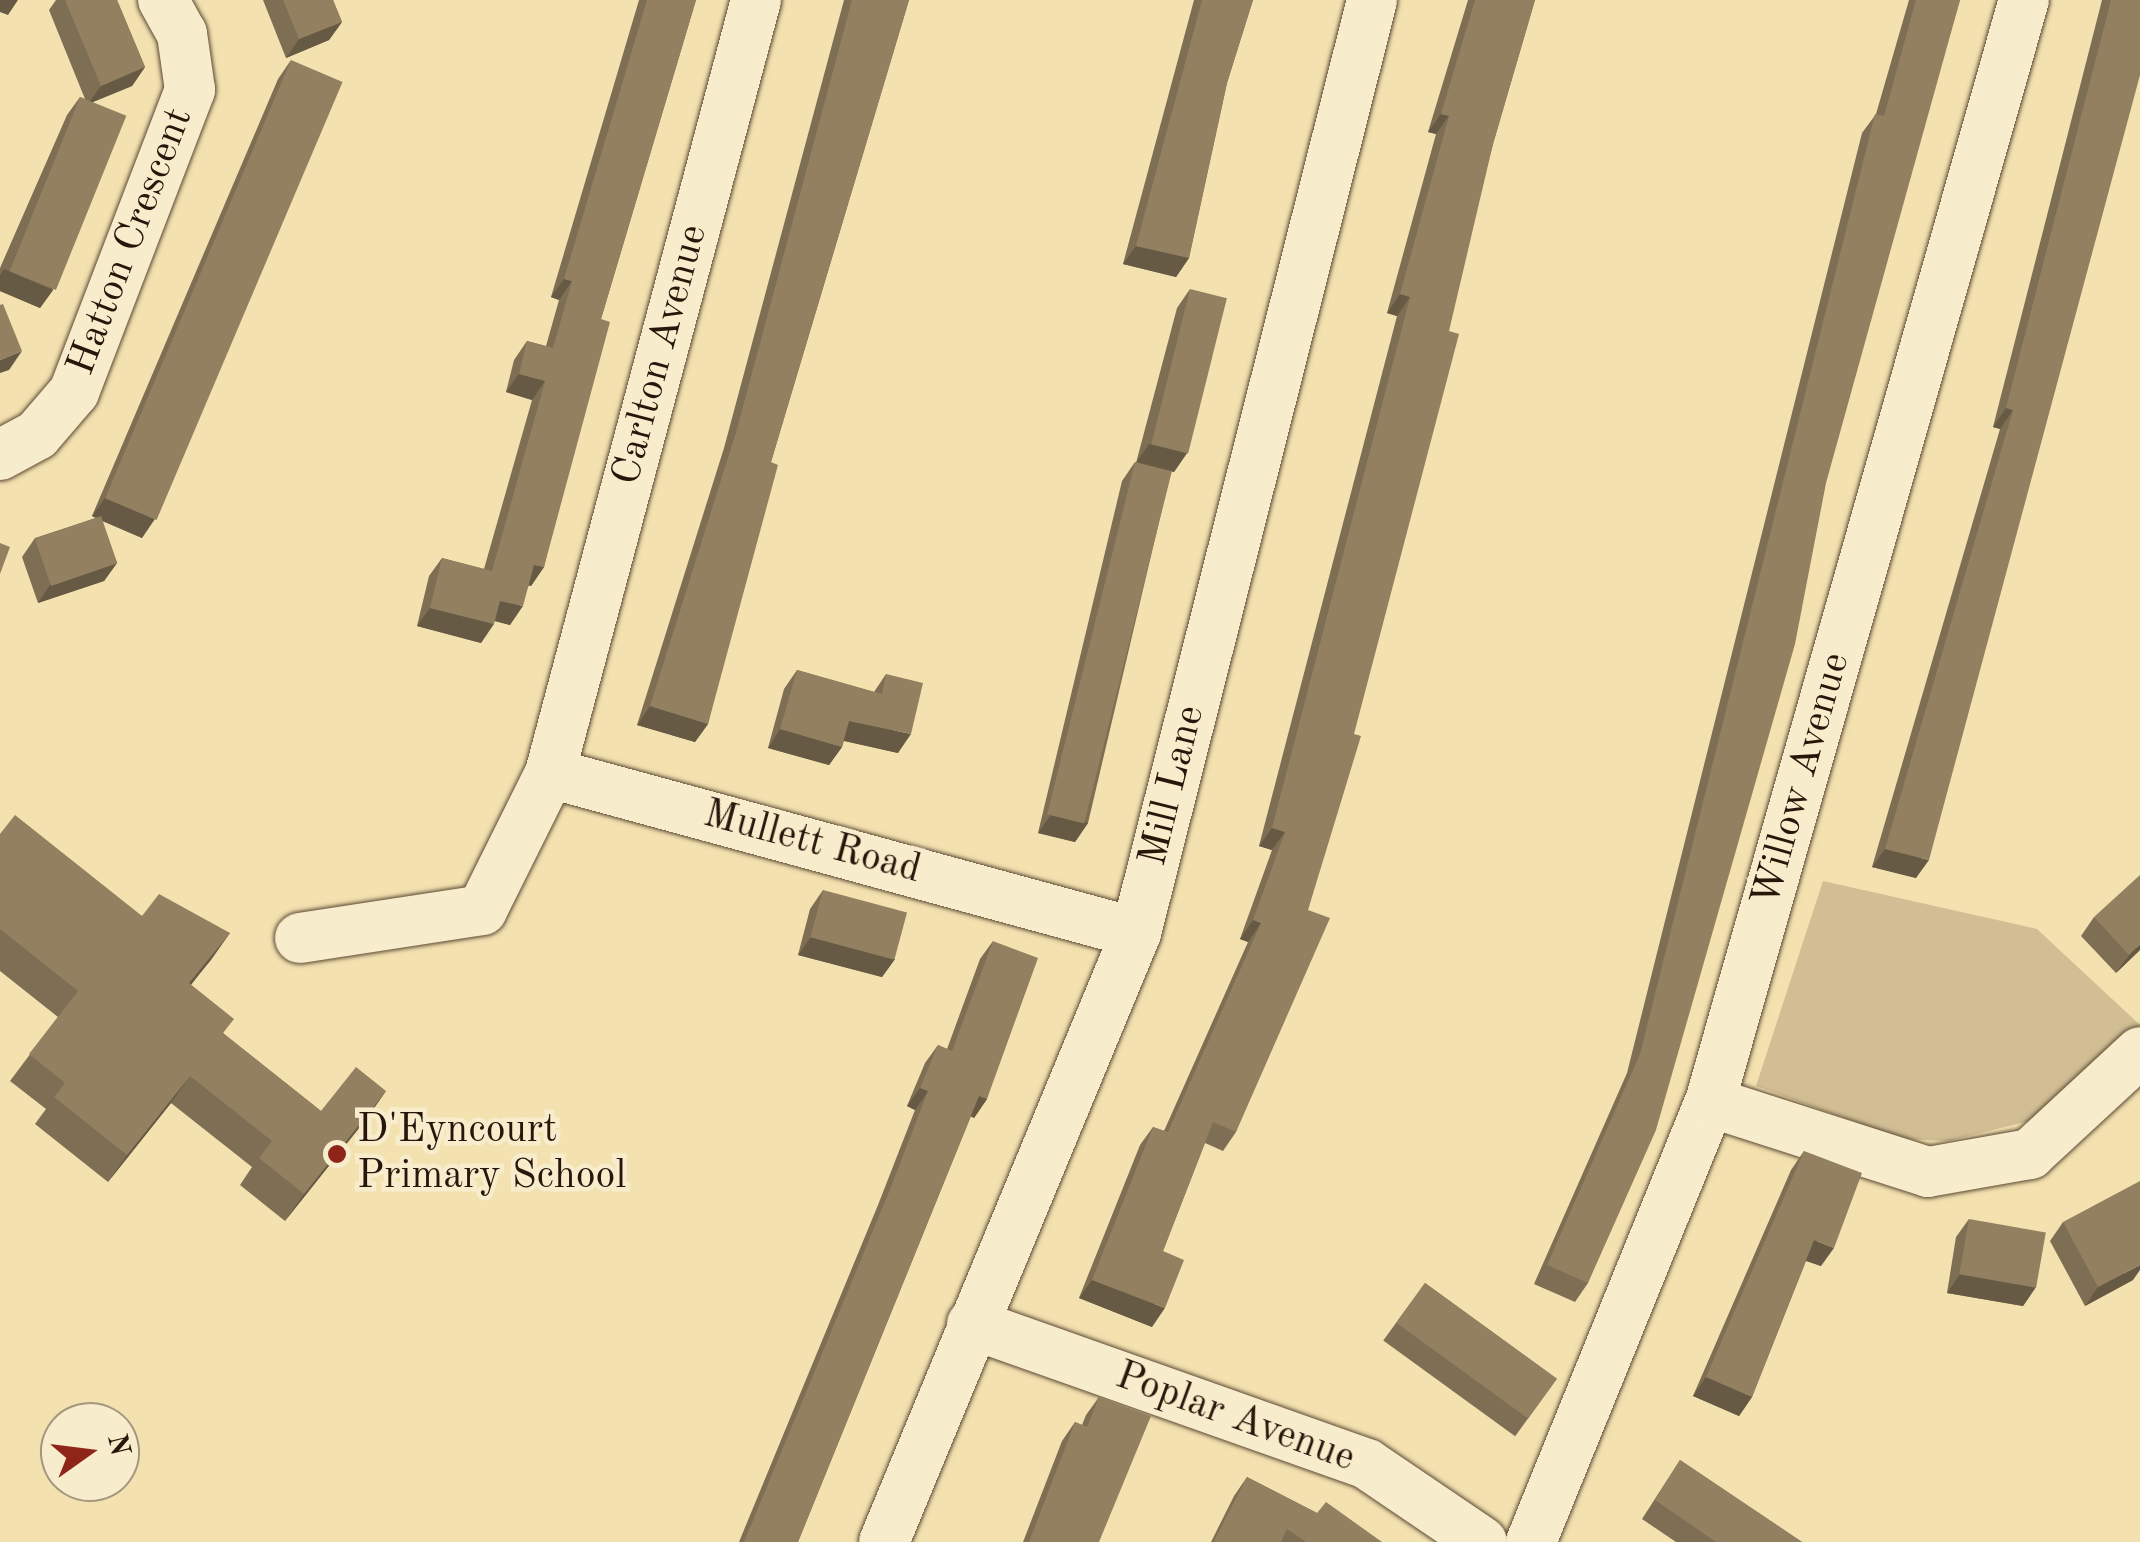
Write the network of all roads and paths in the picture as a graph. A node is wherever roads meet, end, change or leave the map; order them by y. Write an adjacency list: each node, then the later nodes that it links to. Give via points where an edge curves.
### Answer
1 (163, 0): 5 (street, Hatton Crescent, via 182,34 190,90 74,392 37,435)
2 (756, 0): 6 (street, Carlton Avenue)
3 (1372, 0): 7 (street, Mill Lane)
4 (2024, 0): 10 (street, Willow Avenue)
5 (0, 456)
6 (550, 773): 7 (street, Mullett Road); 8 (street, via 482,910)
7 (1136, 933): 11 (street, Mill Lane)
8 (300, 938)
9 (2140, 1052): 10 (street, via 2030,1154 1928,1172)
10 (1710, 1102): 14 (street, Willow Avenue)
11 (972, 1324): 12 (street, Mill Lane); 13 (street, Poplar Avenue, via 1367,1464)
12 (884, 1542)
13 (1482, 1542)
14 (1531, 1542)

